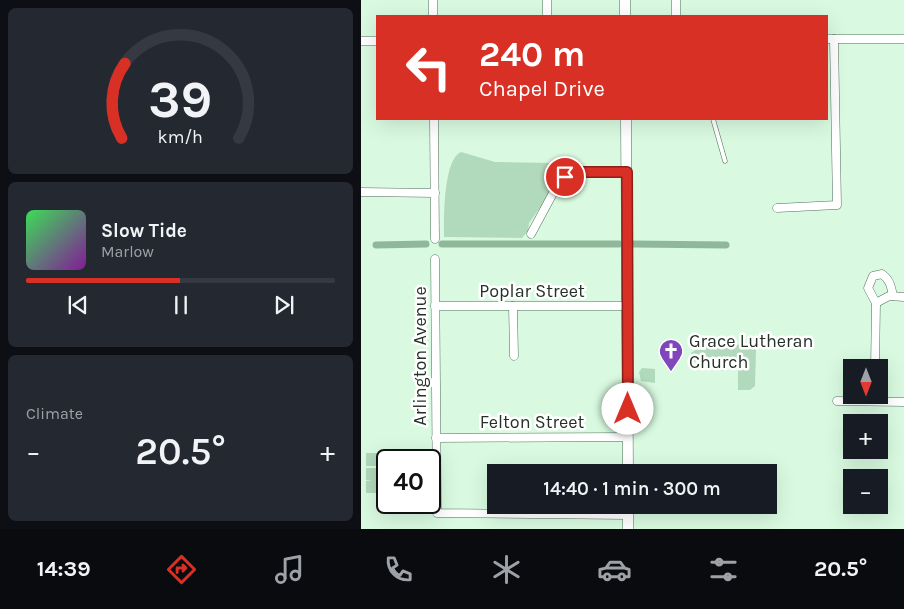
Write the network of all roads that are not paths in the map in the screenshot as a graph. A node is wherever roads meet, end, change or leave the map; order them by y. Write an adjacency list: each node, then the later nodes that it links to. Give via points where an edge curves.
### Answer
1 (433, 0): 5 (street)
2 (547, 0): 6 (street)
3 (625, 0): 7 (street)
4 (676, 0): 8 (street)
5 (433, 15)
6 (547, 15)
7 (625, 15)
8 (676, 15)
9 (831, 39): 10 (street); 20 (street, via 837,205)
10 (904, 39)
11 (361, 41): 12 (street)
12 (376, 41)
13 (434, 120): 19 (street)
14 (626, 120): 17 (street)
15 (713, 120): 16 (lane)
16 (725, 160)
17 (627, 172): 21 (street, via 570,174 559,182); 29 (street)
18 (361, 192): 19 (street)
19 (435, 193): 22 (street)
20 (777, 208)
21 (531, 234)
22 (435, 239)
23 (435, 259): 27 (street, Arlington Avenue)
24 (893, 296): 25 (street); 26 (street); 26 (street, via 887,277 877,274 869,281 868,288)
25 (904, 297)
26 (876, 303): 31 (street)
27 (435, 306): 28 (street, Poplar Street); 37 (street, Arlington Avenue)
28 (513, 306): 29 (street, Poplar Street); 30 (street)
29 (628, 306): 36 (street)
30 (514, 356)
31 (875, 359)
32 (889, 400): 35 (street)
33 (837, 401): 34 (street)
34 (843, 401)
35 (904, 402)
36 (628, 437): 37 (street, Felton Street); 38 (street)
37 (436, 438): 39 (street, Arlington Avenue, via 437,513)
38 (628, 464)
39 (487, 512)
40 (628, 514): 41 (street)
41 (628, 529)

